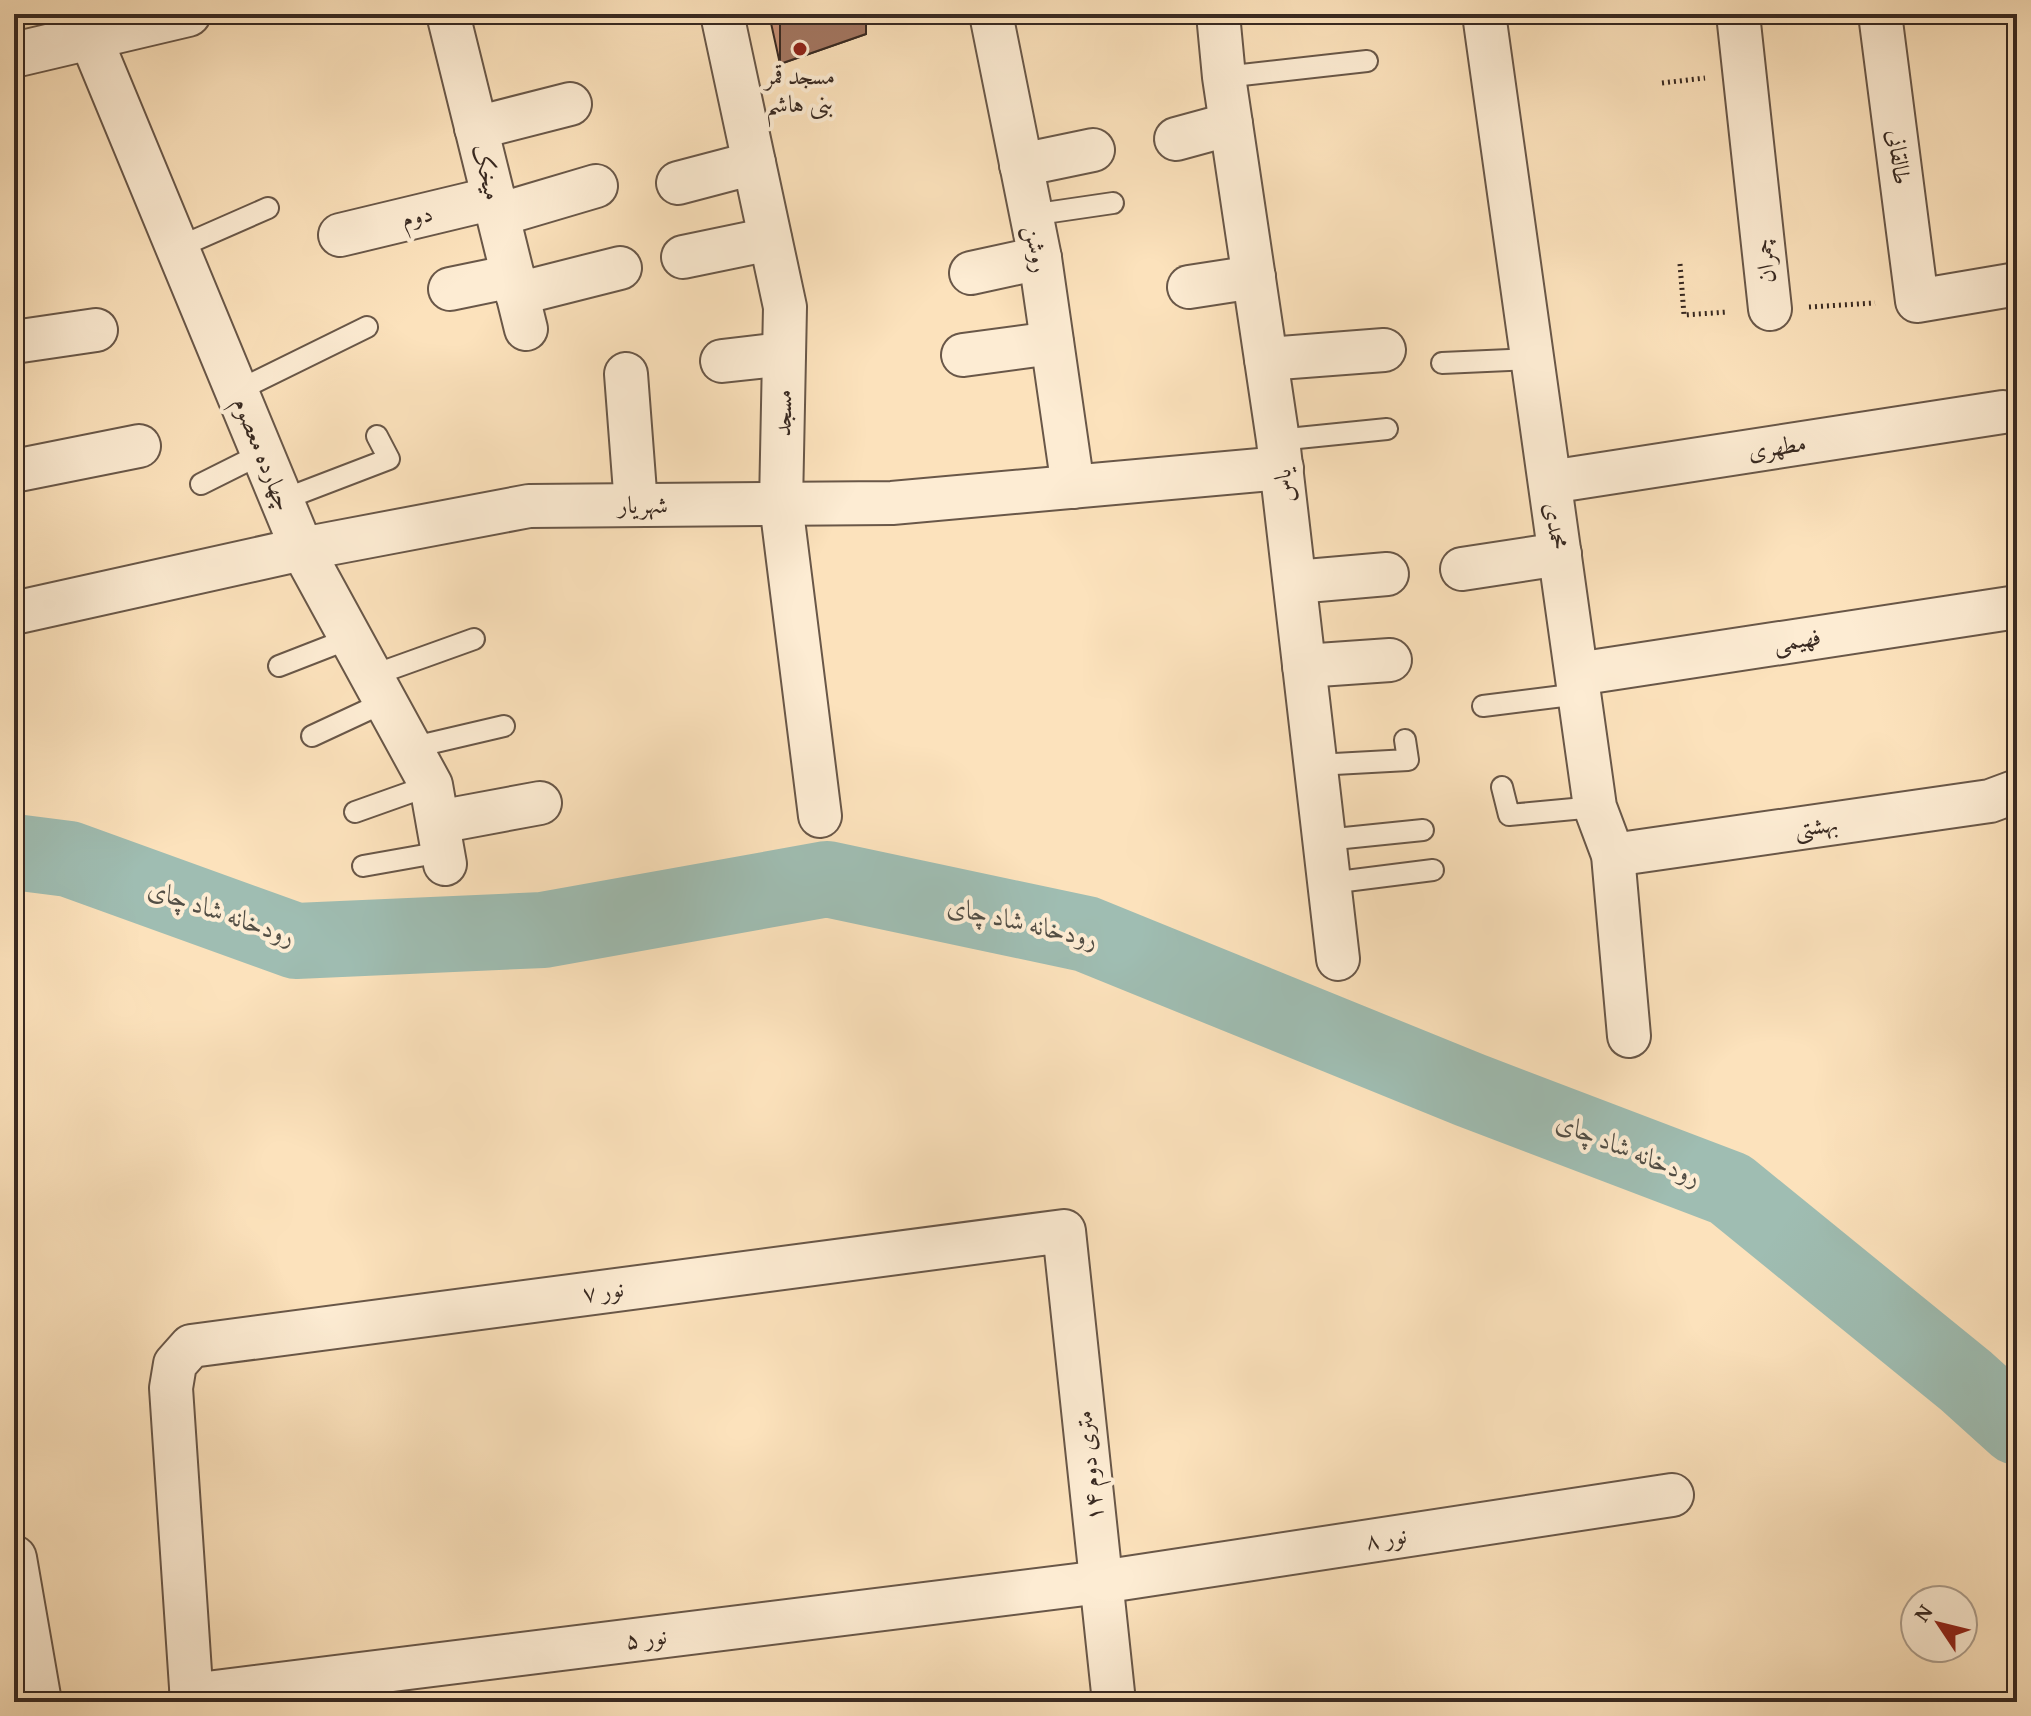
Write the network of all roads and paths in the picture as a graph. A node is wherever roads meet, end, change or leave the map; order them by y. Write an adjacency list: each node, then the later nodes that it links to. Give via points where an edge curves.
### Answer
1 (188, 14): 9 (street)
2 (448, 14): 15 (street, میخک)
3 (722, 14): 18 (street, مسجد)
4 (991, 14): 19 (street, روشن)
5 (1218, 14): 12 (street, یاس)
6 (1484, 14): 49 (street, محمدی)
7 (1738, 14): 40 (street, چمران)
8 (1880, 14): 39 (street, طالقانی)
9 (88, 26): 10 (street); 28 (street, چهارده معصوم)
10 (14, 55)
11 (1367, 61): 12 (lane)
12 (1224, 77): 14 (street, یاس)
13 (570, 104): 15 (street)
14 (1231, 124): 16 (street); 34 (street, یاس)
15 (476, 128): 23 (street, میخک)
16 (1176, 139)
17 (1093, 150): 19 (street)
18 (754, 163): 20 (street); 27 (street, مسجد)
19 (1021, 165): 25 (street, روشن)
20 (678, 183)
21 (596, 186): 23 (street, دوم)
22 (1113, 203): 25 (lane)
23 (496, 207): 26 (street, دوم); 38 (street, میخک)
24 (268, 208): 28 (lane)
25 (1031, 215): 30 (street, روشن)
26 (340, 235)
27 (770, 239): 29 (street); 46 (street, مسجد, via 785,307)
28 (177, 248): 53 (street, چهارده معصوم)
29 (683, 257)
30 (1040, 258): 33 (street); 44 (street, روشن)
31 (1680, 264): 40 (path, via 1684,315)
32 (620, 268): 38 (street)
33 (971, 273)
34 (1254, 277): 36 (street); 48 (street, یاس)
35 (2017, 284): 39 (street)
36 (1189, 287)
37 (450, 289): 38 (street)
38 (519, 300)
39 (1917, 301): 40 (path, چمران)
40 (1770, 309)
41 (367, 327): 53 (lane)
42 (96, 330): 43 (street)
43 (14, 342)
44 (1052, 343): 47 (street); 63 (street, روشن)
45 (1384, 350): 48 (street)
46 (784, 354): 50 (street); 65 (street, مسجد)
47 (963, 355)
48 (1266, 359): 59 (street, یاس)
49 (1533, 359): 51 (lane); 61 (street, محمدی)
50 (722, 361)
51 (1442, 363)
52 (626, 374): 66 (street)
53 (237, 391): 58 (street, چهارده معصوم)
54 (2003, 412): 61 (street, مطهری)
55 (1387, 429): 59 (lane)
56 (377, 436): 64 (lane, via 389,459)
57 (139, 446): 60 (street)
58 (263, 453): 62 (lane); 64 (street, چهارده معصوم)
59 (1280, 454): 63 (street, شهریار); 71 (street, یاس)
60 (14, 471)
61 (1550, 482): 68 (street, محمدی)
62 (201, 484)
63 (1073, 487): 65 (street, شهریار, via 892,503)
64 (282, 500): 67 (street, چهارده معصوم)
65 (781, 504): 66 (street, شهریار); 92 (street, مسجد)
66 (636, 505): 67 (street, شهریار, via 529,506)
67 (302, 549): 73 (street, شهریار); 74 (street, چهارده معصوم)
68 (1560, 554): 69 (street); 79 (street, محمدی)
69 (1462, 569)
70 (1387, 574): 71 (street)
71 (1295, 582): 78 (street, یاس)
72 (2017, 607): 79 (street, فهیمی)
73 (14, 613)
74 (351, 638): 77 (lane); 80 (street, چهارده معصوم)
75 (474, 639): 80 (lane)
76 (1390, 660): 78 (street)
77 (279, 666)
78 (1304, 666): 86 (street, یاس)
79 (1578, 684): 81 (lane); 90 (street, محمدی)
80 (378, 689): 83 (lane); 85 (street, چهارده معصوم)
81 (1483, 706)
82 (504, 726): 85 (lane)
83 (312, 736)
84 (1405, 740): 86 (lane, via 1408,760)
85 (410, 748): 94 (street, چهارده معصوم)
86 (1316, 765): 95 (street, یاس)
87 (1502, 787): 90 (lane, via 1509,815)
88 (2017, 791): 96 (street, بهشتی, via 1990,801)
89 (540, 803): 94 (street)
90 (1595, 807): 96 (street, محمدی)
91 (355, 812): 94 (lane)
92 (820, 816)
93 (1423, 830): 95 (lane)
94 (439, 831): 97 (lane)
95 (1325, 840): 99 (street, یاس)
96 (1613, 855): 101 (street, محمدی)
97 (363, 866)
98 (1433, 870): 99 (lane)
99 (1330, 883): 100 (street, یاس)
100 (1338, 959)
101 (1629, 1036)
102 (1064, 1231): 105 (street, ۱۴ متری دوم); 106 (street, نور ۷, via 191,1346 175,1364 171,1388)
103 (1672, 1495): 105 (street, نور ۸)
104 (14, 1558): 107 (street)
105 (1101, 1582): 106 (street, نور ۵); 108 (street, ۱۴ متری دوم)
106 (192, 1698)
107 (39, 1702)
108 (1114, 1702)

